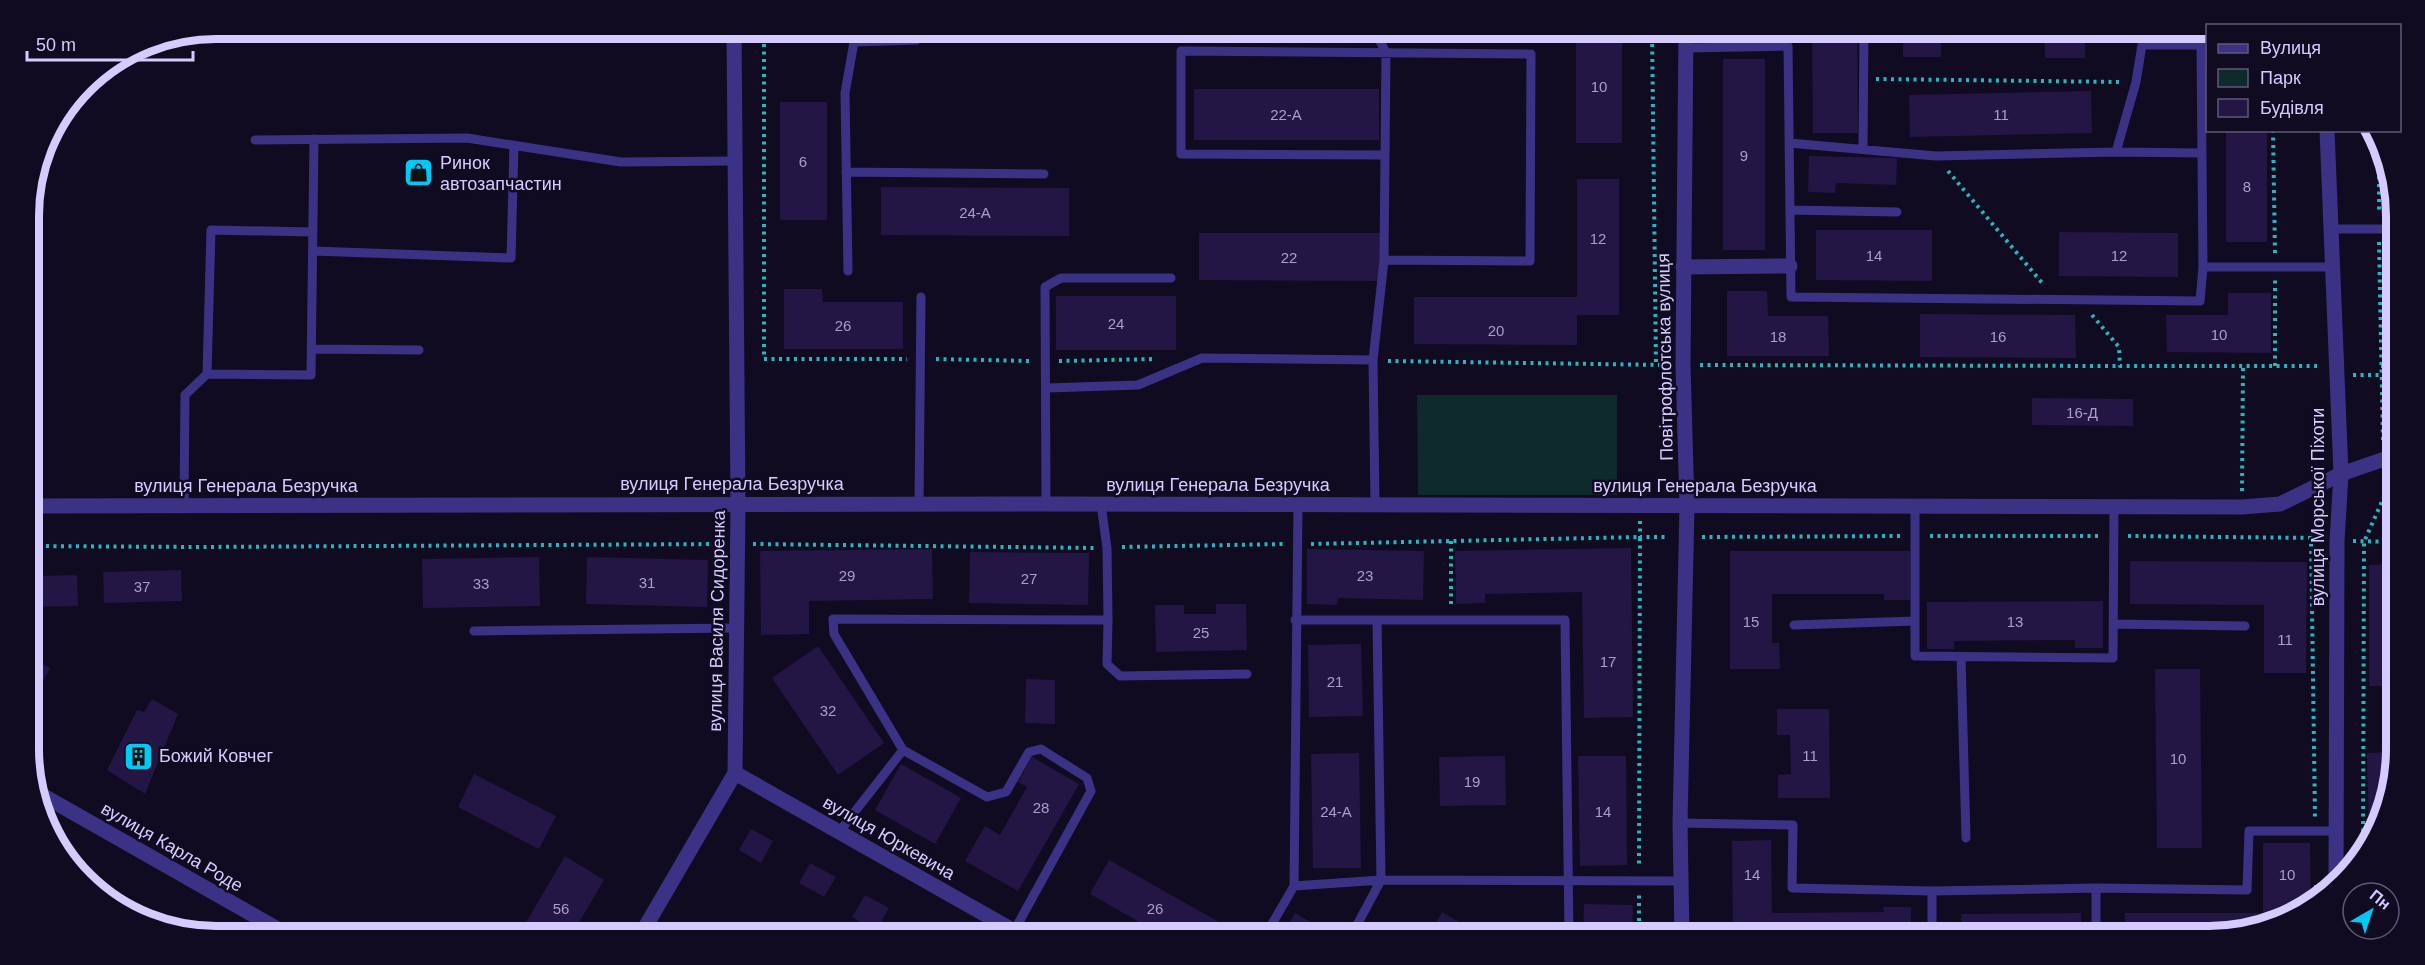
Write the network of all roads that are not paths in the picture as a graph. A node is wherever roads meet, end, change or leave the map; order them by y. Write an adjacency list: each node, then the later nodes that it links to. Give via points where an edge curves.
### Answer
1 (734, 39): 18 (street, вулиця Василя Сидоренка)
2 (916, 39): 19 (lane, via 854,42 846,93)
3 (1379, 39): 8 (lane)
4 (1686, 39): 7 (street, Повітрофлотська вулиця)
5 (1864, 39): 14 (lane)
6 (2204, 45): 15 (lane, via 2142,45); 16 (lane)
7 (1686, 48): 12 (lane, via 1788,46); 29 (street, Повітрофлотська вулиця)
8 (1386, 53): 17 (lane); 17 (lane, via 1181,51 1180,154); 27 (lane, via 1531,54 1530,261)
9 (2327, 132): 23 (street, вулиця Морської Піхоти)
10 (314, 139): 11 (lane); 13 (lane, via 468,138); 25 (lane)
11 (255, 140)
12 (1789, 142): 14 (lane); 21 (lane)
13 (514, 146): 18 (lane, via 621,162); 26 (lane, via 511,258)
14 (1863, 148): 15 (lane, via 1936,156)
15 (2116, 152): 16 (lane)
16 (2201, 153): 30 (lane)
17 (1385, 155): 27 (lane)
18 (734, 161): 42 (street, вулиця Василя Сидоренка)
19 (846, 172): 20 (lane); 32 (lane)
20 (1044, 174)
21 (1790, 210): 22 (lane); 28 (lane)
22 (1897, 212)
23 (2329, 229): 24 (lane); 31 (street, вулиця Морської Піхоти)
24 (2386, 229)
25 (314, 232): 26 (lane); 38 (lane, via 211,230)
26 (313, 251): 35 (lane)
27 (1384, 260): 37 (lane)
28 (1791, 266): 29 (street); 30 (lane, via 1791,297 2058,301 2200,301)
29 (1683, 267): 50 (street, Повітрофлотська вулиця)
30 (2203, 267): 31 (lane)
31 (2331, 267): 41 (street, вулиця Морської Піхоти)
32 (848, 271)
33 (1171, 278): 39 (lane, via 1062,278 1045,287)
34 (921, 297): 43 (lane)
35 (311, 349): 36 (lane); 38 (lane, via 311,375)
36 (419, 350)
37 (1372, 360): 39 (lane, via 1202,358 1138,384); 47 (lane)
38 (207, 374): 49 (lane, via 185,395)
39 (1047, 388): 44 (lane)
40 (2386, 458): 41 (street, вулиця Генерала Безручка)
41 (2341, 474): 52 (street, вулиця Генерала Безручка, via 2280,504); 68 (street, вулиця Морської Піхоти, via 2337,541)
42 (738, 504): 43 (street, вулиця Генерала Безручка); 49 (street, вулиця Генерала Безручка); 60 (street, вулиця Василя Сидоренка)
43 (919, 504): 44 (street, вулиця Генерала Безручка)
44 (1047, 504): 45 (street, вулиця Генерала Безручка)
45 (1101, 504): 46 (street, вулиця Генерала Безручка); 53 (lane, via 1107,548)
46 (1298, 505): 47 (street, вулиця Генерала Безручка); 54 (lane)
47 (1375, 505): 50 (street, вулиця Генерала Безручка)
48 (39, 506): 49 (street, вулиця Генерала Безручка)
49 (184, 506)
50 (1687, 506): 51 (street, вулиця Генерала Безручка); 67 (street, Повітрофлотська вулиця)
51 (1915, 506): 52 (street, вулиця Генерала Безручка); 56 (lane)
52 (2114, 507): 57 (lane)
53 (1108, 620): 63 (lane, via 1107,664 1120,676); 64 (lane, via 833,619 834,634)
54 (1296, 620): 55 (lane); 75 (lane)
55 (1377, 620): 72 (lane); 73 (lane, via 1565,620)
56 (1915, 621): 58 (lane); 62 (lane, via 1915,656)
57 (2113, 624): 59 (lane); 62 (lane, via 2113,658)
58 (1794, 625)
59 (2245, 626)
60 (736, 628): 61 (lane); 65 (street, вулиця Василя Сидоренка)
61 (474, 631)
62 (1961, 657): 70 (lane)
63 (1247, 674)
64 (903, 750): 69 (lane); 81 (lane, via 987,797 1006,792 1029,752 1041,749 1087,778 1091,791)
65 (735, 773): 69 (street, вулиця Юркевича); 79 (street, вулиця Василя Сидоренка)
66 (46, 797): 78 (street, вулиця Карла Роде)
67 (1680, 823): 74 (street, Повітрофлотська вулиця); 77 (lane, via 1793,825 1792,888)
68 (2336, 831): 71 (street, вулиця Морської Піхоти); 76 (lane, via 2249,831 2247,890)
69 (839, 832): 80 (street, вулиця Юркевича)
70 (1966, 838)
71 (2336, 872)
72 (1381, 880): 73 (lane); 75 (lane); 83 (lane)
73 (1568, 881): 74 (lane); 84 (lane)
74 (1680, 881): 85 (street, Повітрофлотська вулиця)
75 (1294, 886): 82 (lane)
76 (2096, 888): 77 (lane); 87 (lane)
77 (1932, 891): 86 (lane)
78 (272, 926)
79 (646, 926)
80 (1004, 926)
81 (1022, 926)
82 (1271, 926)
83 (1356, 926)
84 (1569, 926)
85 (1682, 926)
86 (1932, 926)
87 (2096, 926)

